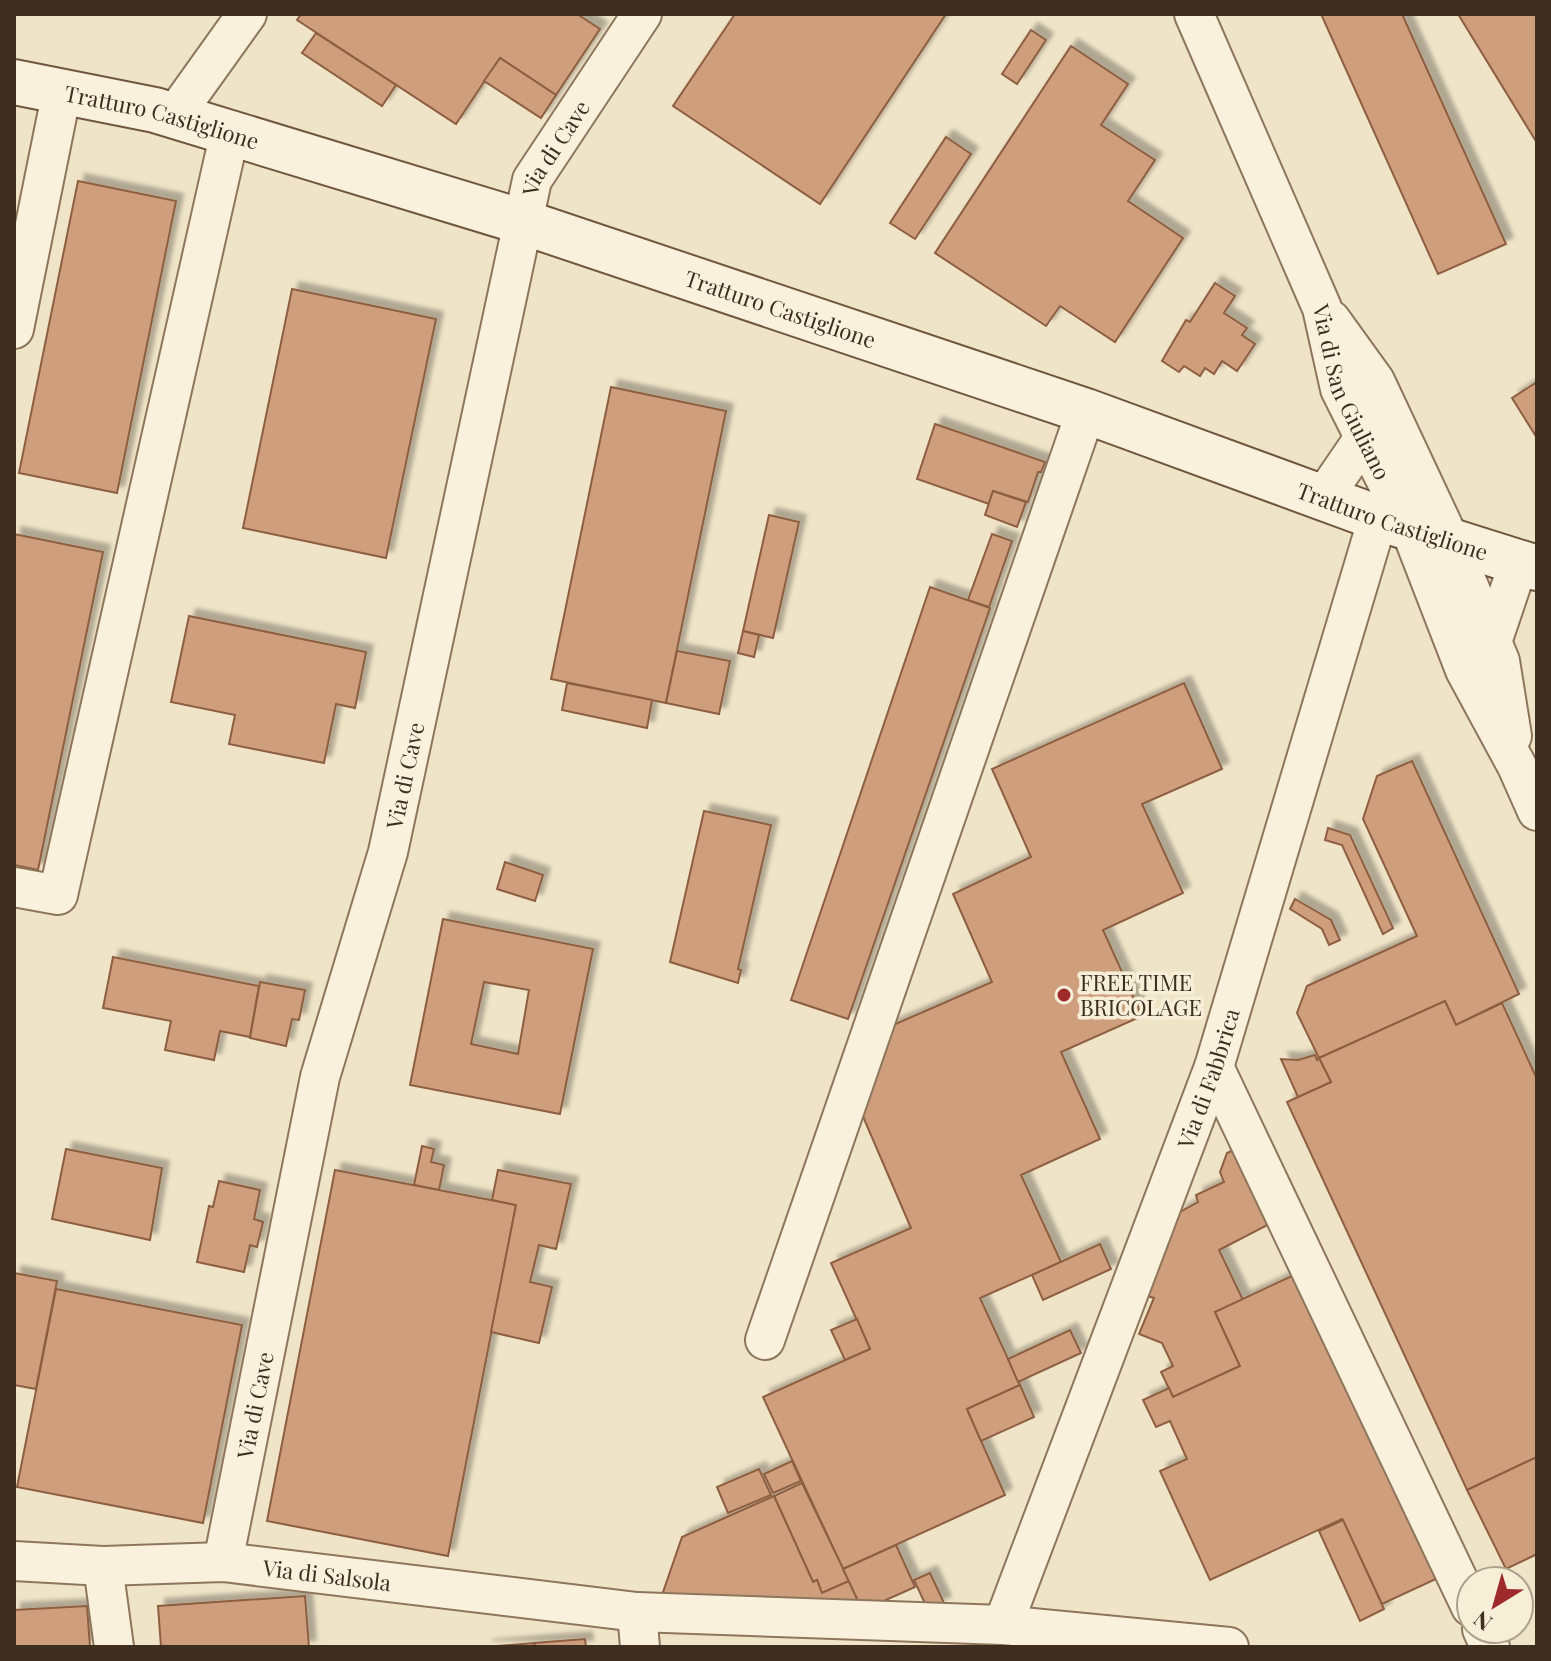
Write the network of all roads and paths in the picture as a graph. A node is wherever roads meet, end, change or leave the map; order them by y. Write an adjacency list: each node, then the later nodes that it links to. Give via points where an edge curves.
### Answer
1 (247, 14): 6 (street)
2 (642, 14): 8 (street, Via di Cave, via 532,180)
3 (1194, 14): 9 (street, Via di San Giuliano)
4 (14, 82): 5 (street, Tratturo Castiglione)
5 (62, 91): 6 (street, Tratturo Castiglione); 10 (street)
6 (174, 116): 7 (street, Tratturo Castiglione)
7 (230, 132): 8 (street, Tratturo Castiglione); 19 (street, via 58,895)
8 (523, 222): 11 (street, Tratturo Castiglione); 23 (street, Via di Cave, via 388,852 320,1077)
9 (1322, 308): 12 (street, Via di San Giuliano, via 1340,389); 14 (street, via 1375,381)
10 (14, 329)
11 (1086, 411): 13 (street, Tratturo Castiglione); 21 (street)
12 (1364, 438): 13 (street); 14 (street, Via di San Giuliano)
13 (1323, 498): 14 (street, Tratturo Castiglione)
14 (1413, 529): 15 (street, Tratturo Castiglione); 16 (street); 17 (street, Via di San Giuliano, via 1465,670); 20 (street, Via di Fabbrica)
15 (1528, 565): 16 (street)
16 (1492, 642): 17 (street, via 1500,661)
17 (1517, 766): 18 (street, Via di San Giuliano)
18 (1537, 811)
19 (14, 887)
20 (1214, 1067): 25 (street); 26 (street, Via di Fabbrica)
21 (765, 1340)
22 (14, 1561): 24 (street, Via di Salsola)
23 (223, 1562): 24 (street, Via di Salsola); 27 (street, Via di Salsola)
24 (103, 1566): 28 (street)
25 (1455, 1573)
26 (1003, 1625): 27 (street, Via di Salsola); 29 (street, Via di Salsola)
27 (638, 1629)
28 (114, 1647)
29 (1229, 1647)

